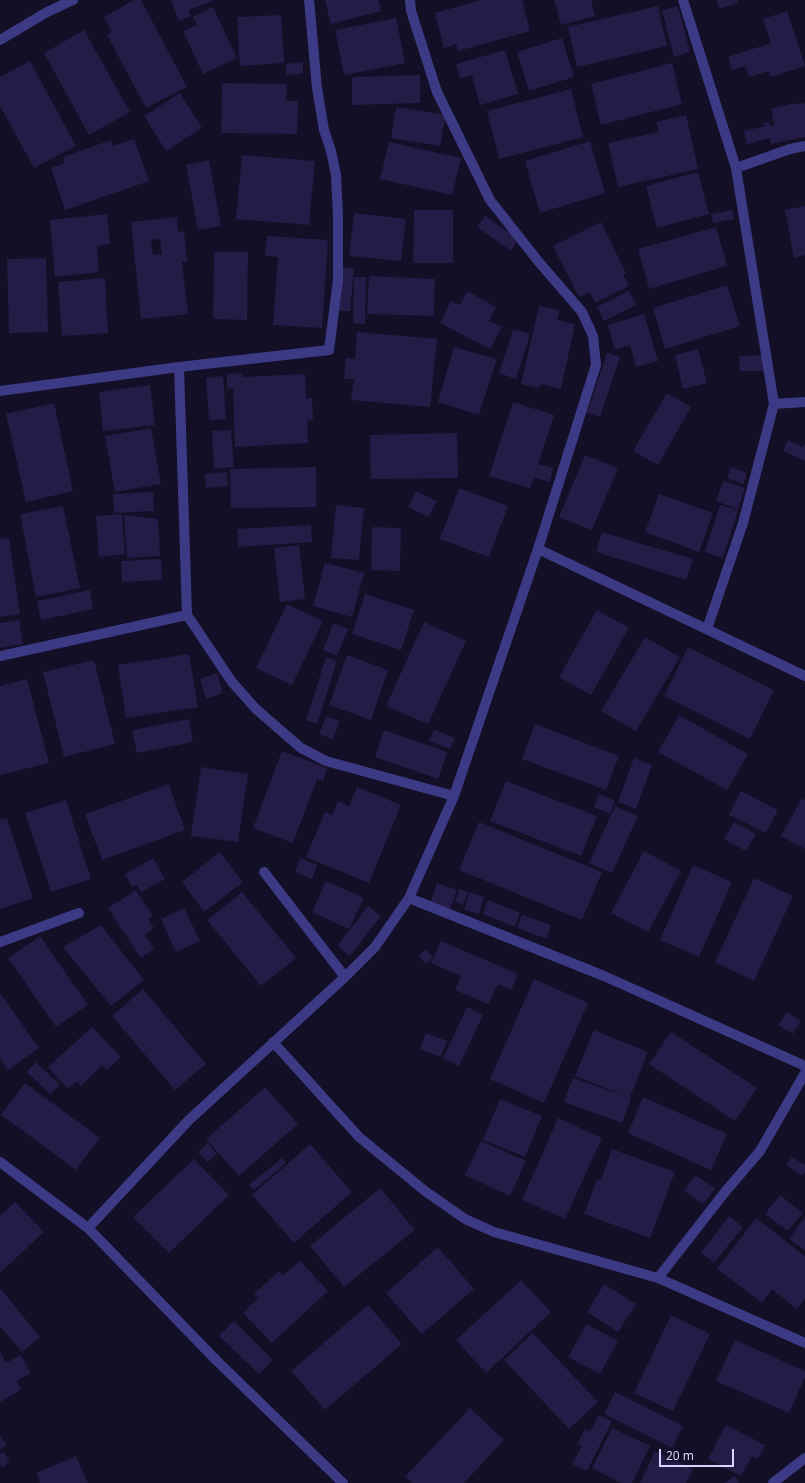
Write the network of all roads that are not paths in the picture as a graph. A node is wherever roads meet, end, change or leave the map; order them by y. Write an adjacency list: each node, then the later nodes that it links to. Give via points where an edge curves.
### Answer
1 (72, 0): 5 (street)
2 (309, 0): 8 (street, via 316,88 336,175 338,280 329,350)
3 (410, 0): 12 (street, via 411,11 437,92 490,200 582,312 593,336 596,365)
4 (683, 0): 7 (street)
5 (0, 40)
6 (805, 146): 7 (street)
7 (736, 168): 11 (street)
8 (179, 367): 9 (street); 13 (street)
9 (0, 391)
10 (805, 402): 11 (street)
11 (774, 404): 14 (street, via 743,523)
12 (538, 549): 14 (street); 17 (street)
13 (187, 615): 15 (street); 17 (street, via 232,682 256,709 301,748 326,761)
14 (706, 629): 16 (street)
15 (0, 656)
16 (805, 676)
17 (454, 796): 19 (street)
18 (264, 872): 22 (street)
19 (409, 898): 22 (street, via 375,946); 24 (street, via 604,976)
20 (79, 913): 21 (street)
21 (0, 942)
22 (345, 977): 23 (street)
23 (273, 1042): 27 (street, via 190,1120); 28 (street, via 360,1137 425,1191 465,1219 494,1232)
24 (805, 1066)
25 (805, 1073): 28 (street, via 760,1151)
26 (0, 1162): 27 (street)
27 (88, 1228): 31 (street, via 216,1360)
28 (658, 1278): 29 (street)
29 (805, 1343)
30 (805, 1458): 32 (street)
31 (342, 1483)
32 (773, 1483)

